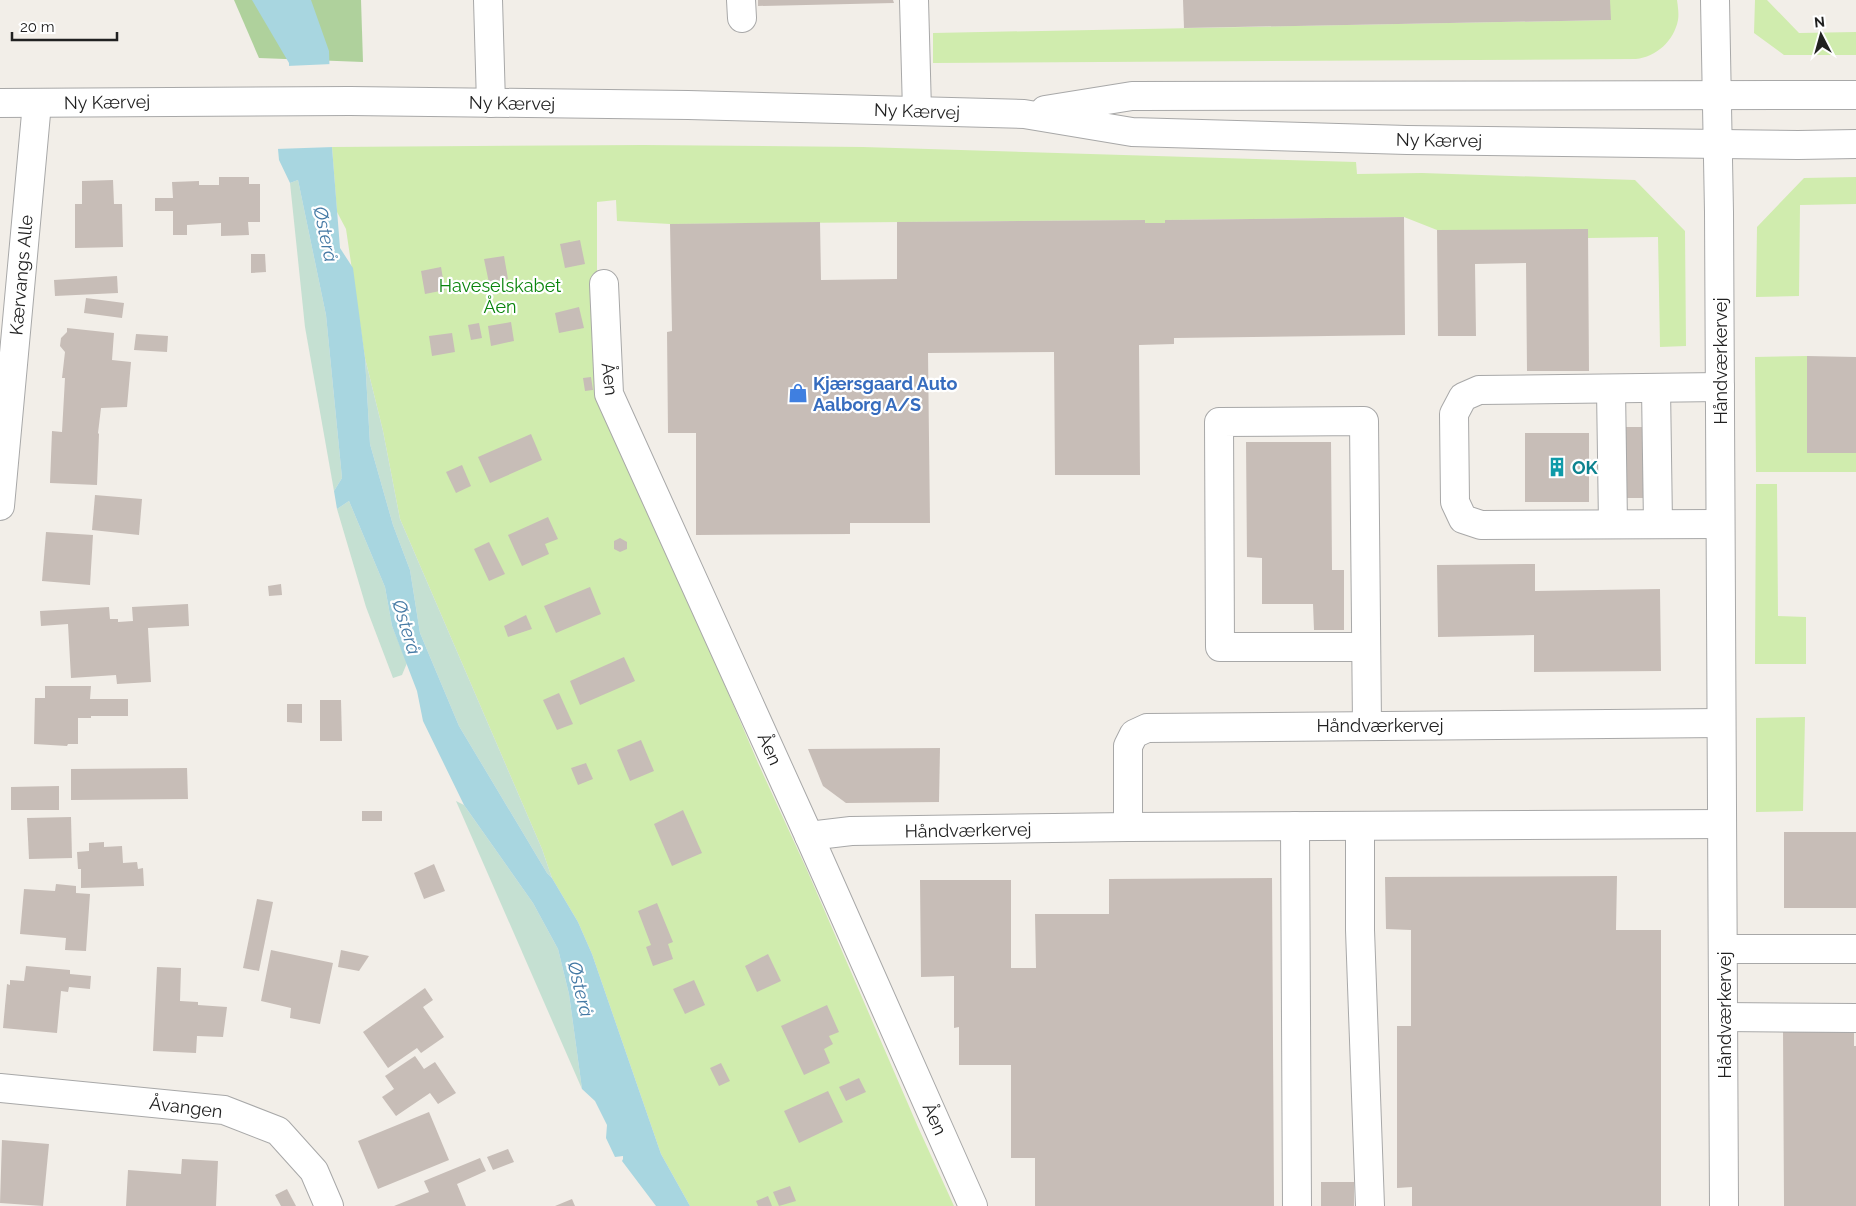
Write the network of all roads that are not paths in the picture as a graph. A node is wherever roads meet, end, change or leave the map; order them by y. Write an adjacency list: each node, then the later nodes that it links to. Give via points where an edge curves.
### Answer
1 (488, 0): 7 (street)
2 (914, 0): 9 (street)
3 (1714, 0): 4 (street, Håndværkervej)
4 (1717, 95): 5 (street, Ny Kærvej); 10 (street, Ny Kærvej, via 1132,96); 11 (street, Håndværkervej)
5 (1856, 95)
6 (37, 103): 7 (street, Ny Kærvej); 8 (street, Ny Kærvej); 17 (street, Kærvangs Alle)
7 (491, 103): 9 (street, Ny Kærvej)
8 (0, 104)
9 (917, 111): 10 (street, Ny Kærvej)
10 (1024, 114): 11 (street, Ny Kærvej, via 1132,132)
11 (1718, 144): 12 (street, Ny Kærvej); 14 (street, Håndværkervej)
12 (1856, 144)
13 (604, 284): 28 (street, Åen, via 609,394)
14 (1720, 387): 15 (street); 20 (street, Håndværkervej)
15 (1656, 388): 16 (street); 19 (street)
16 (1611, 389): 18 (street); 18 (street, via 1479,390 1463,397 1454,414 1455,502 1463,519 1481,525)
17 (0, 506)
18 (1613, 524): 19 (street)
19 (1658, 524): 20 (street)
20 (1720, 524): 22 (street, Håndværkervej)
21 (1366, 647): 21 (street, via 1364,421 1219,422 1220,647); 23 (street)
22 (1722, 723): 23 (street, Håndværkervej); 24 (street, Håndværkervej)
23 (1367, 725): 27 (street, Håndværkervej, via 1147,728 1134,734 1128,746)
24 (1722, 824): 26 (street, Håndværkervej); 29 (street, Håndværkervej)
25 (1294, 826): 26 (street, Håndværkervej); 27 (street, Håndværkervej); 36 (street)
26 (1360, 826): 37 (street, via 1360,930)
27 (1128, 827): 28 (street, Håndværkervej, via 850,831)
28 (809, 836): 35 (street, Åen)
29 (1723, 948): 30 (street); 31 (street, Håndværkervej)
30 (1856, 949)
31 (1723, 1017): 32 (street); 38 (street, Håndværkervej)
32 (1856, 1018)
33 (0, 1088): 34 (street, Åvangen, via 224,1110 278,1131 314,1171)
34 (329, 1206)
35 (974, 1206)
36 (1297, 1206)
37 (1370, 1206)
38 (1724, 1206)

